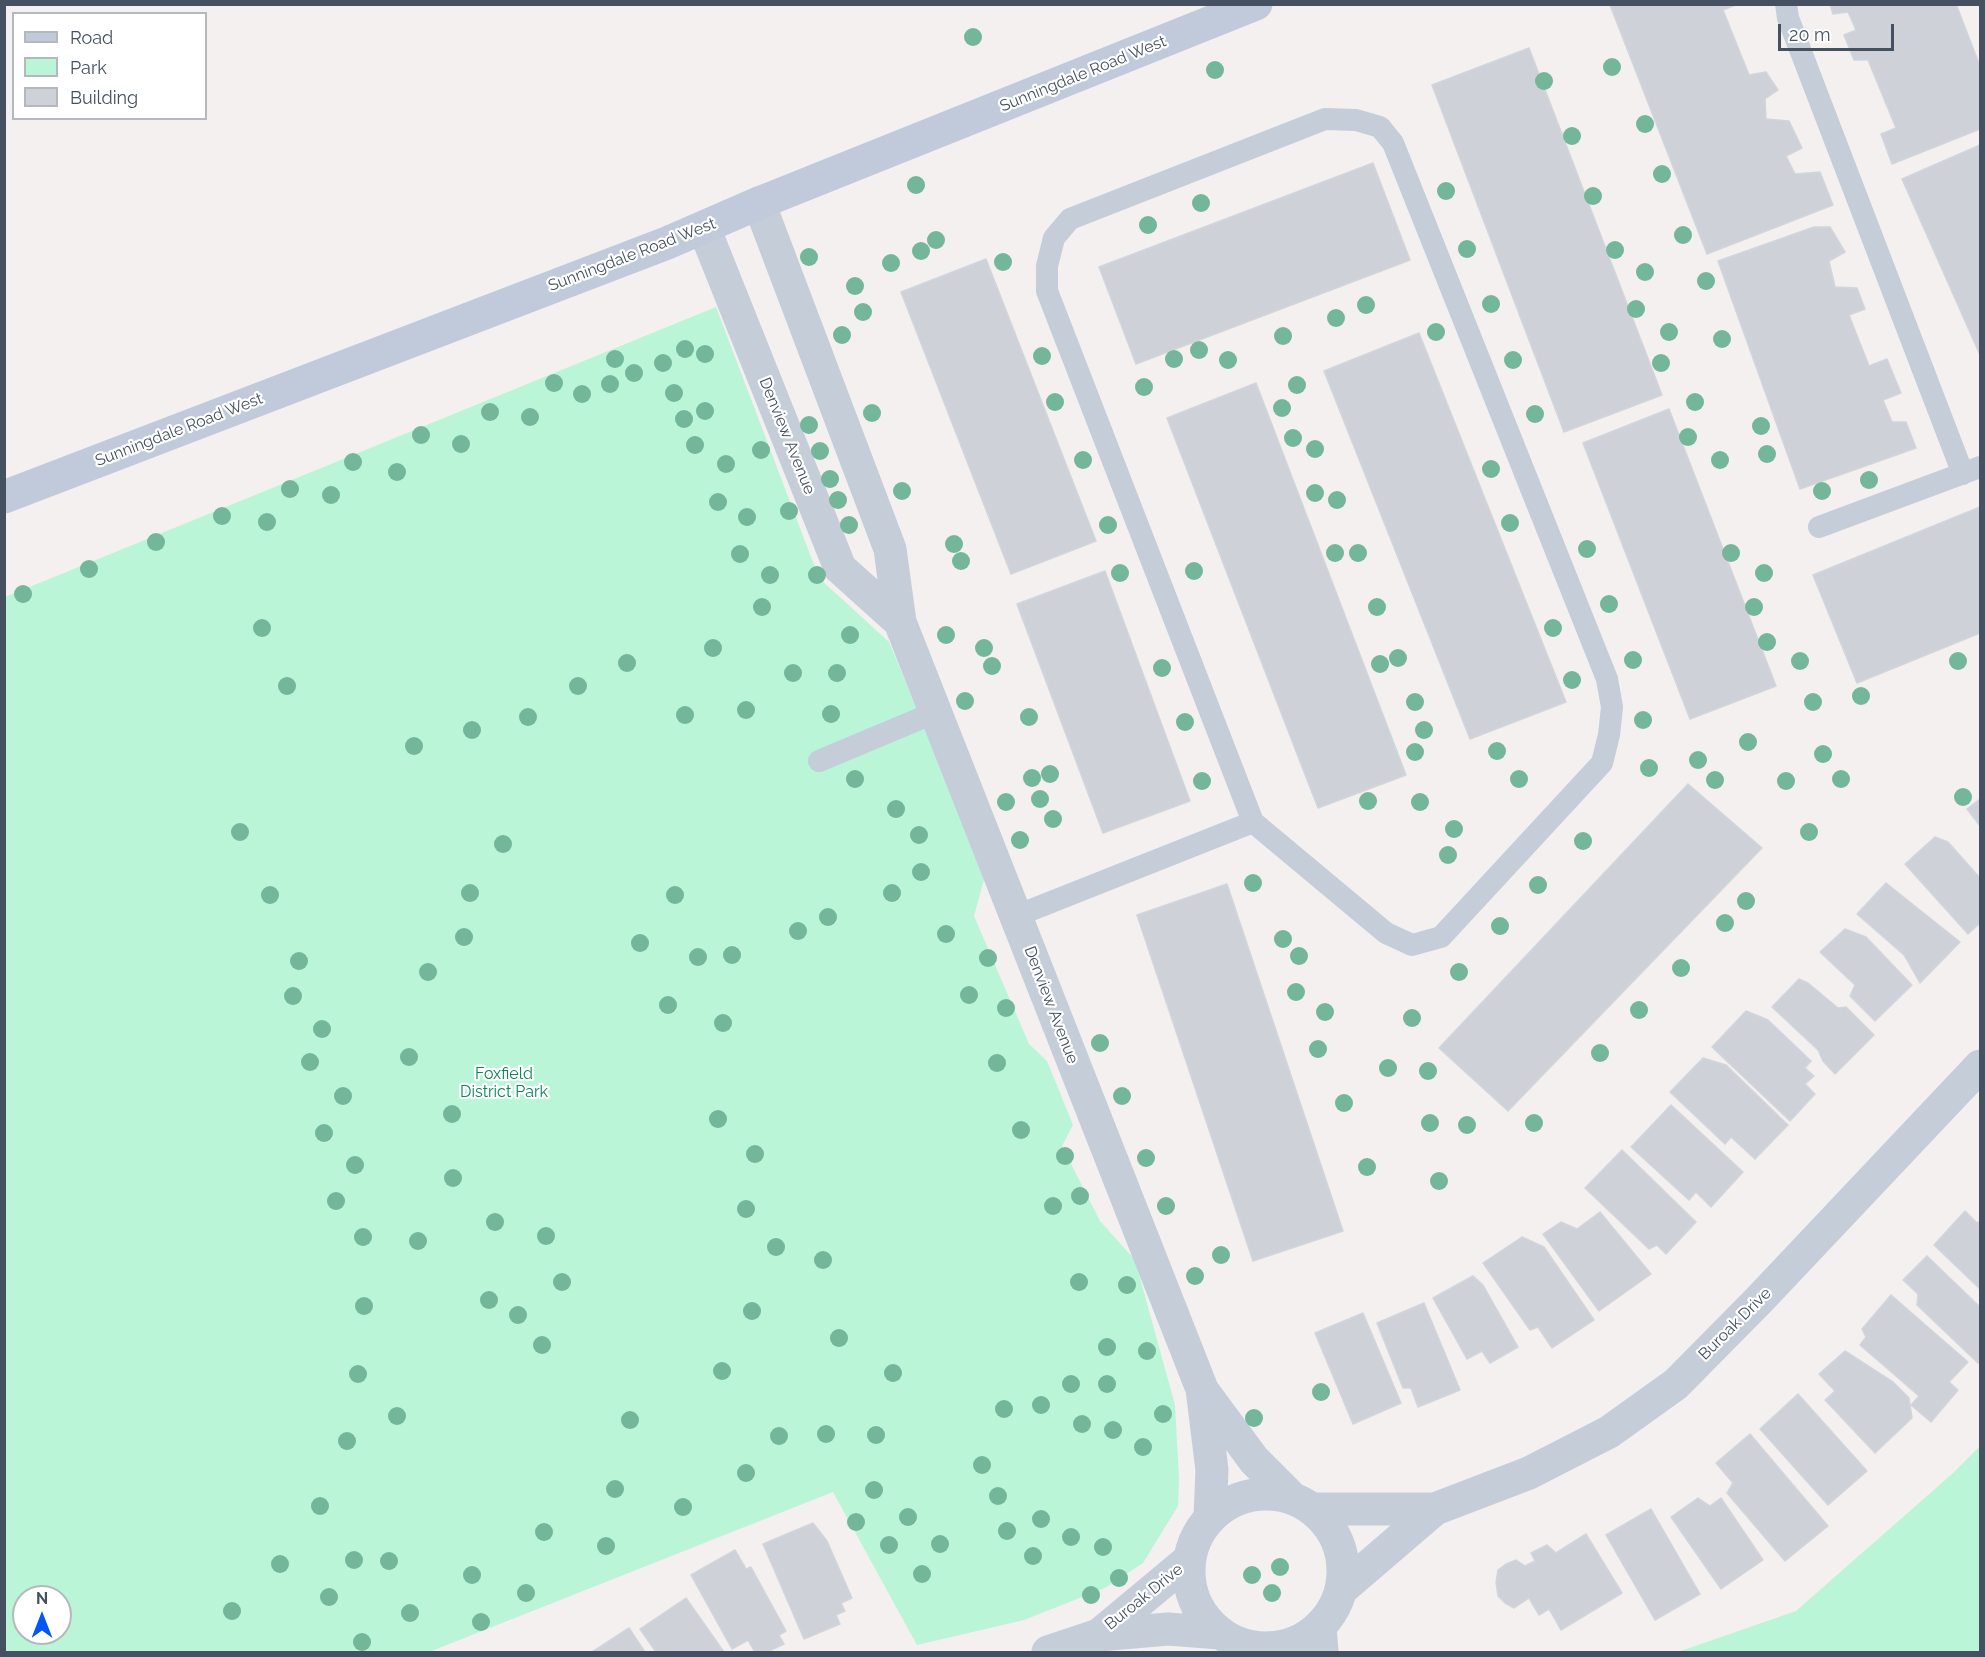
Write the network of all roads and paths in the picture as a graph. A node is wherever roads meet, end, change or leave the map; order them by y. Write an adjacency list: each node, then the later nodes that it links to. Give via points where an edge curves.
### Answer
1 (1256, 4): 3 (main road, Sunningdale Road West)
2 (1786, 4): 5 (lane, via 1792,29)
3 (759, 203): 4 (main road, Sunningdale Road West); 8 (street, Denview Avenue, via 890,549)
4 (704, 228): 6 (main road, Sunningdale Road West); 8 (street, Denview Avenue, via 840,568)
5 (1972, 471): 7 (lane)
6 (4, 497)
7 (1819, 527)
8 (900, 622): 9 (street, Denview Avenue)
9 (936, 712): 10 (lane); 12 (street, Denview Avenue)
10 (819, 760)
11 (1254, 822): 11 (lane, via 1386,933 1412,945 1441,937 1602,763 1609,735 1612,707 1607,678 1393,143 1380,127 1356,120 1326,119 1070,219 1054,238 1047,266 1047,291); 12 (lane)
12 (1016, 916): 14 (street, Denview Avenue)
13 (1980, 1066): 16 (street, Buroak Drive, via 1676,1383 1609,1432 1529,1473)
14 (1202, 1389): 15 (street, Denview Avenue, via 1254,1460); 17 (street, Denview Avenue, via 1212,1470)
15 (1303, 1503): 16 (street, Buroak Drive); 17 (street, via 1270,1493 1248,1495 1227,1503); 19 (street, via 1329,1525 1340,1544)
16 (1435, 1509): 19 (street, Buroak Drive)
17 (1210, 1516): 18 (street, via 1196,1536)
18 (1189, 1560): 20 (street, via 1194,1601); 21 (street, Buroak Drive)
19 (1342, 1587): 22 (street)
20 (1220, 1633): 21 (street, Buroak Drive, via 1168,1629); 23 (street, via 1244,1645)
21 (1099, 1635): 24 (street, Buroak Drive)
22 (1321, 1640): 23 (street, via 1305,1638)
23 (1272, 1650)
24 (1048, 1653)

